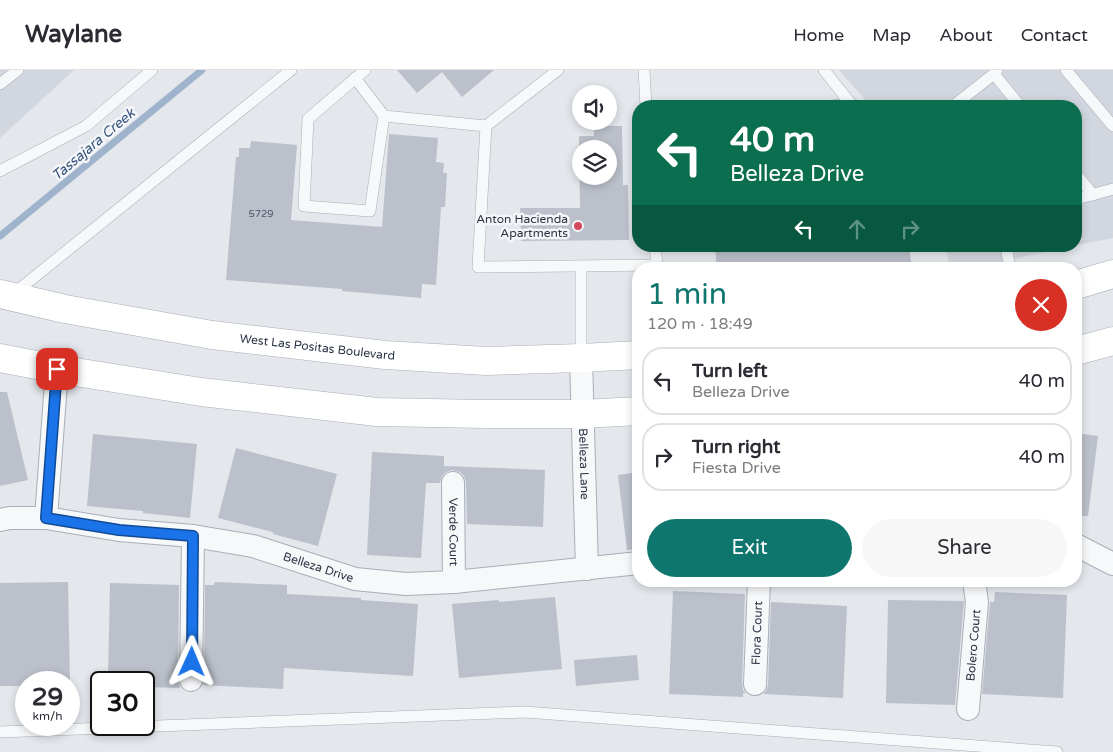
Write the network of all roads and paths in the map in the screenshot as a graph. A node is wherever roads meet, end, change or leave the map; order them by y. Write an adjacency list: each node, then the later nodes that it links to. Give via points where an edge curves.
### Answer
1 (18, 70): 11 (lane)
2 (152, 70): 19 (lane, via 86,126)
3 (291, 70): 28 (lane)
4 (365, 70): 10 (lane)
5 (558, 70): 17 (lane)
6 (644, 70): 12 (lane)
7 (824, 70): 13 (lane)
8 (1066, 70): 18 (lane)
9 (996, 72): 14 (lane); 15 (lane)
10 (355, 78): 16 (lane); 16 (lane, via 308,119 304,206 370,211)
11 (0, 84)
12 (646, 100)
13 (850, 100)
14 (961, 100)
15 (1016, 100)
16 (384, 116): 17 (lane)
17 (486, 126): 25 (lane, via 478,267)
18 (1113, 126)
19 (0, 171)
20 (1082, 181): 22 (lane)
21 (1113, 189): 22 (lane)
22 (1093, 195): 23 (lane)
23 (1082, 198)
24 (632, 265): 25 (lane)
25 (580, 266): 33 (lane)
26 (1113, 274): 27 (main road)
27 (1082, 283)
28 (5, 295): 33 (main road, West Las Positas Boulevard, via 212,335 385,355 486,361)
29 (1113, 341): 30 (main road)
30 (1082, 349)
31 (632, 355): 33 (main road, West Las Positas Boulevard)
32 (0, 358): 34 (main road)
33 (581, 358): 36 (street, Belleza Lane)
34 (57, 369): 36 (main road, via 201,392 377,412); 38 (street)
35 (632, 411): 36 (main road)
36 (582, 414): 44 (street, Belleza Lane)
37 (453, 482): 45 (street, Verde Court)
38 (46, 518): 39 (street, Belleza Drive); 40 (street, Belleza Drive, via 119,530)
39 (0, 520)
40 (193, 536): 45 (street, Belleza Drive, via 253,546 355,579 406,584); 48 (street)
41 (1082, 548): 43 (street)
42 (632, 564): 44 (street, Belleza Drive)
43 (1113, 564)
44 (587, 569): 45 (street, Belleza Drive)
45 (454, 582)
46 (759, 587): 49 (street, Flora Court)
47 (975, 587): 50 (street, Bolero Court, via 977,602)
48 (191, 680)
49 (755, 684)
50 (968, 709)
51 (0, 732): 52 (lane, via 524,712)
52 (1057, 752)

